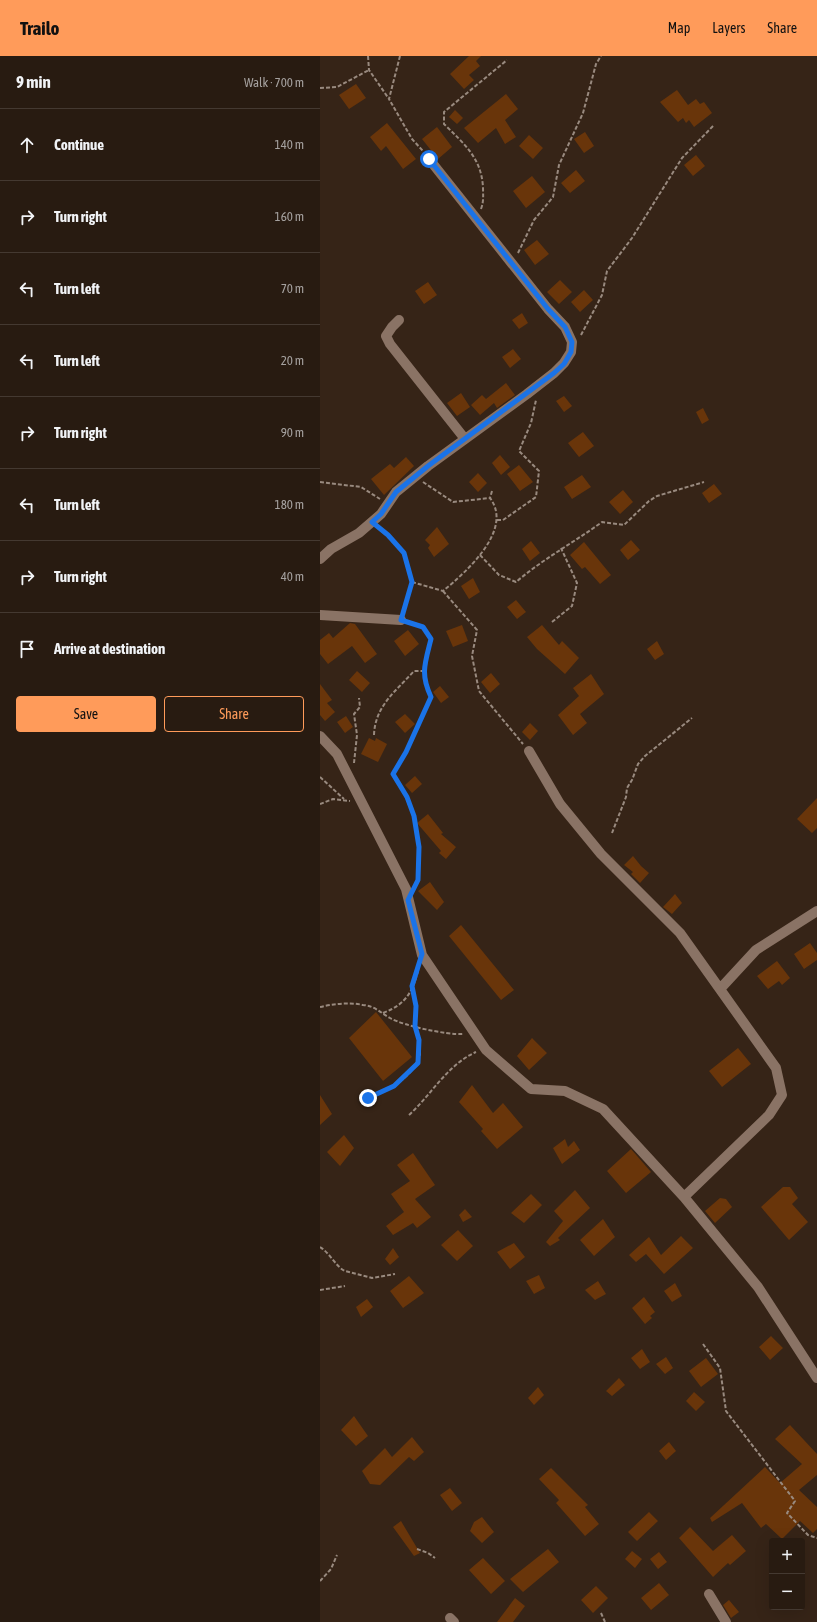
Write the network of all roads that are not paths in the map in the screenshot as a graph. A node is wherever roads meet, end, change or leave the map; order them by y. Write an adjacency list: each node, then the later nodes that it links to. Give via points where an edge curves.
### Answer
1 (429, 159): 3 (street, via 565,327 572,342 571,352 554,373)
2 (399, 320): 3 (street, via 386,336 390,344)
3 (465, 439): 4 (street, via 396,492 372,522 359,533)
4 (320, 559)
5 (320, 615): 6 (street)
6 (401, 620)
7 (320, 736): 11 (street, via 337,754 406,890 422,954 486,1050 531,1088 565,1091 603,1109)
8 (529, 751): 10 (street, via 560,804 601,854 680,933)
9 (817, 911): 10 (street, via 756,950)
10 (720, 989): 11 (street, via 776,1068 782,1095 769,1115)
11 (684, 1197): 12 (street, via 758,1287)
12 (817, 1378)
13 (709, 1594): 14 (street)
14 (726, 1622)

